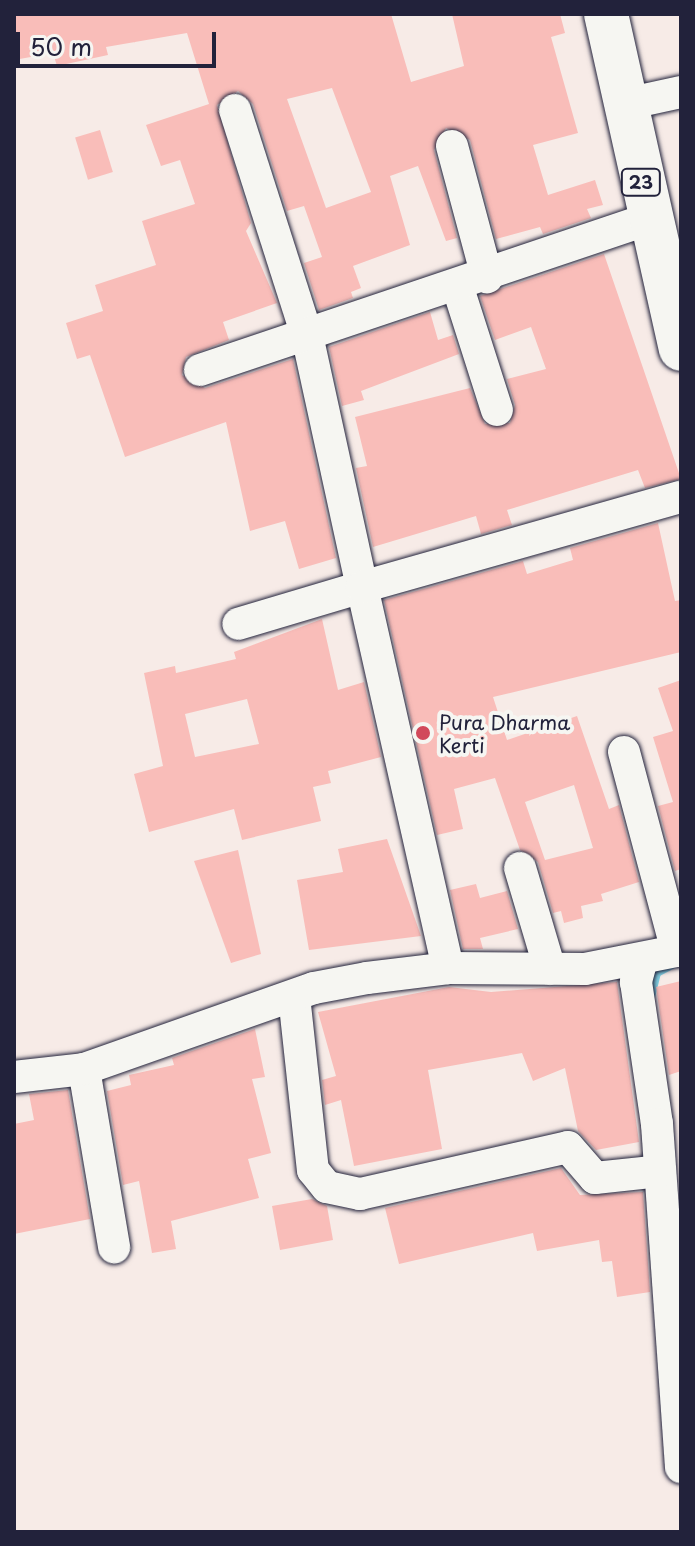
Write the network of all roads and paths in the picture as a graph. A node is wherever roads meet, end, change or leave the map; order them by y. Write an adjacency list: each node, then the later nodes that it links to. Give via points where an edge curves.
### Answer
1 (606, 14): 3 (highway, 23)
2 (681, 92): 3 (street)
3 (626, 104): 6 (highway, 23)
4 (235, 110): 8 (street)
5 (452, 146): 7 (street)
6 (648, 219): 7 (street); 9 (highway, 23)
7 (472, 282): 8 (street); 11 (street)
8 (307, 335): 10 (street); 13 (street)
9 (681, 349)
10 (200, 370)
11 (497, 410)
12 (681, 497): 13 (street)
13 (362, 587): 14 (street); 19 (street)
14 (238, 624)
15 (624, 752): 17 (street)
16 (520, 868): 20 (street)
17 (679, 951): 18 (street)
18 (642, 959): 20 (street); 24 (street, via 636,982)
19 (448, 968): 20 (street); 21 (street)
20 (550, 969)
21 (294, 996): 22 (street); 24 (street, via 313,1170 327,1187 360,1194 568,1147 595,1178)
22 (84, 1069): 23 (street); 25 (street)
23 (14, 1077)
24 (660, 1171): 26 (street)
25 (114, 1247)
26 (681, 1467)

